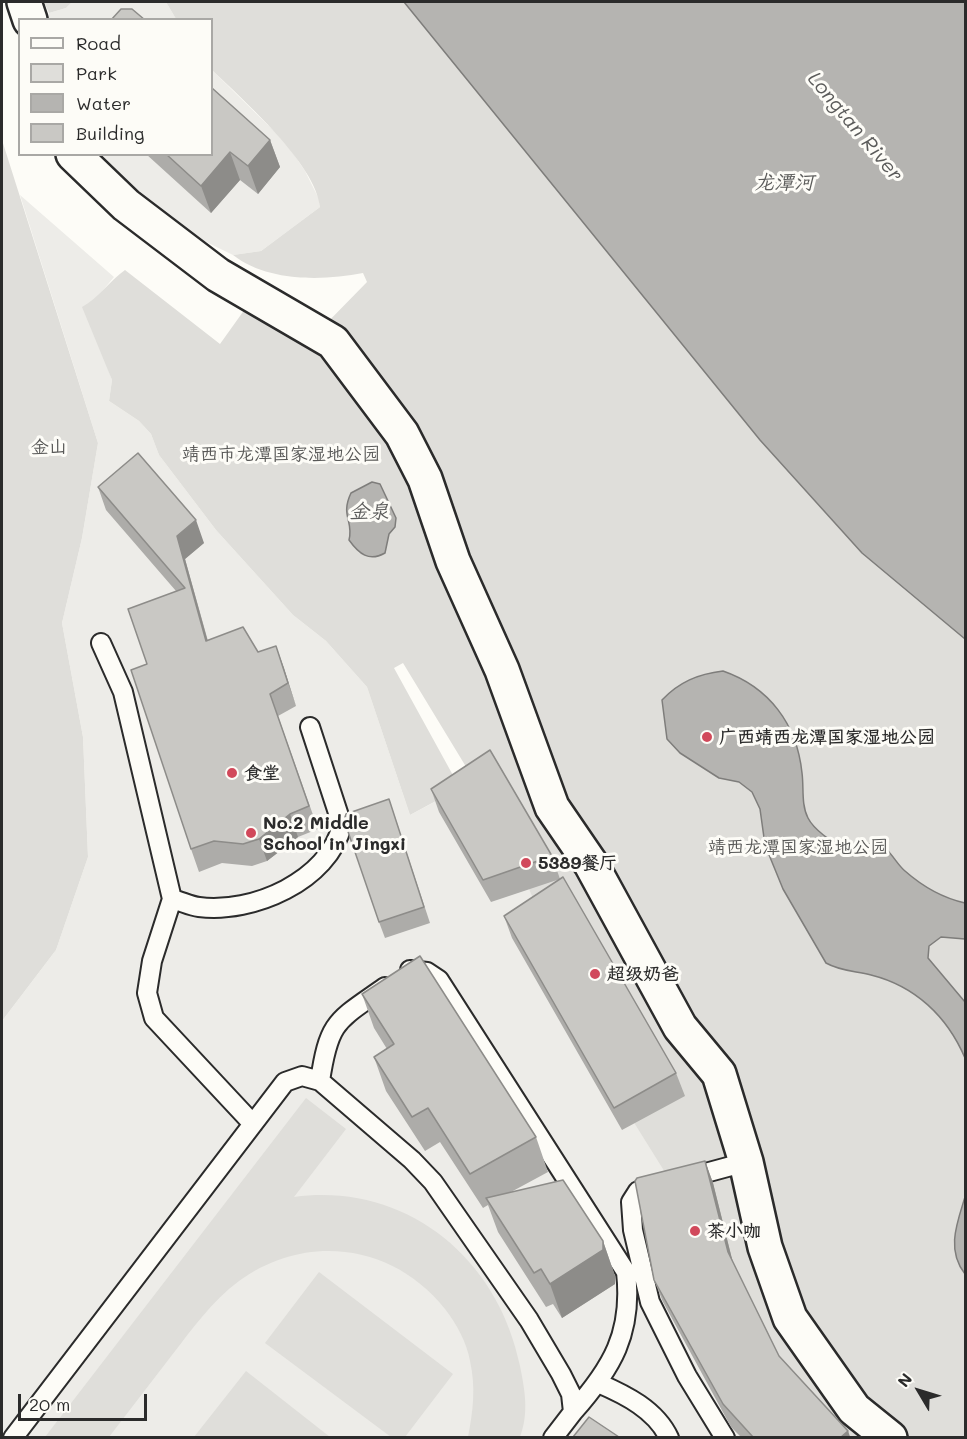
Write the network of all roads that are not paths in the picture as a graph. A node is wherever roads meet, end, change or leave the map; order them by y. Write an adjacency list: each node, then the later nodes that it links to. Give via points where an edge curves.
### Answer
1 (24, 2): 2 (street)
2 (29, 18)
3 (76, 156): 9 (street, via 126,205 218,275 333,342 397,426 425,479 453,561 534,755 544,790 591,864 680,1027 719,1074)
4 (101, 643): 6 (lane, via 123,692)
5 (310, 727): 6 (lane, via 342,825 339,838 326,856 284,893 227,906 200,907)
6 (172, 899): 8 (lane, via 152,961 147,993 154,1018)
7 (320, 1081): 8 (lane, via 302,1076 285,1082); 10 (lane, via 330,1034 340,1018 412,968 439,980 626,1272 629,1299 624,1328 615,1358); 11 (lane, via 433,1182 529,1320 571,1394)
8 (253, 1124): 12 (lane)
9 (746, 1162): 15 (lane, via 638,1191 631,1202 633,1230 650,1302 687,1376); 16 (street, via 765,1247 790,1318 854,1409)
10 (598, 1383): 11 (lane); 14 (lane, via 645,1408)
11 (573, 1412): 13 (lane)
12 (13, 1437)
13 (553, 1437)
14 (669, 1437)
15 (725, 1437)
16 (890, 1437)

